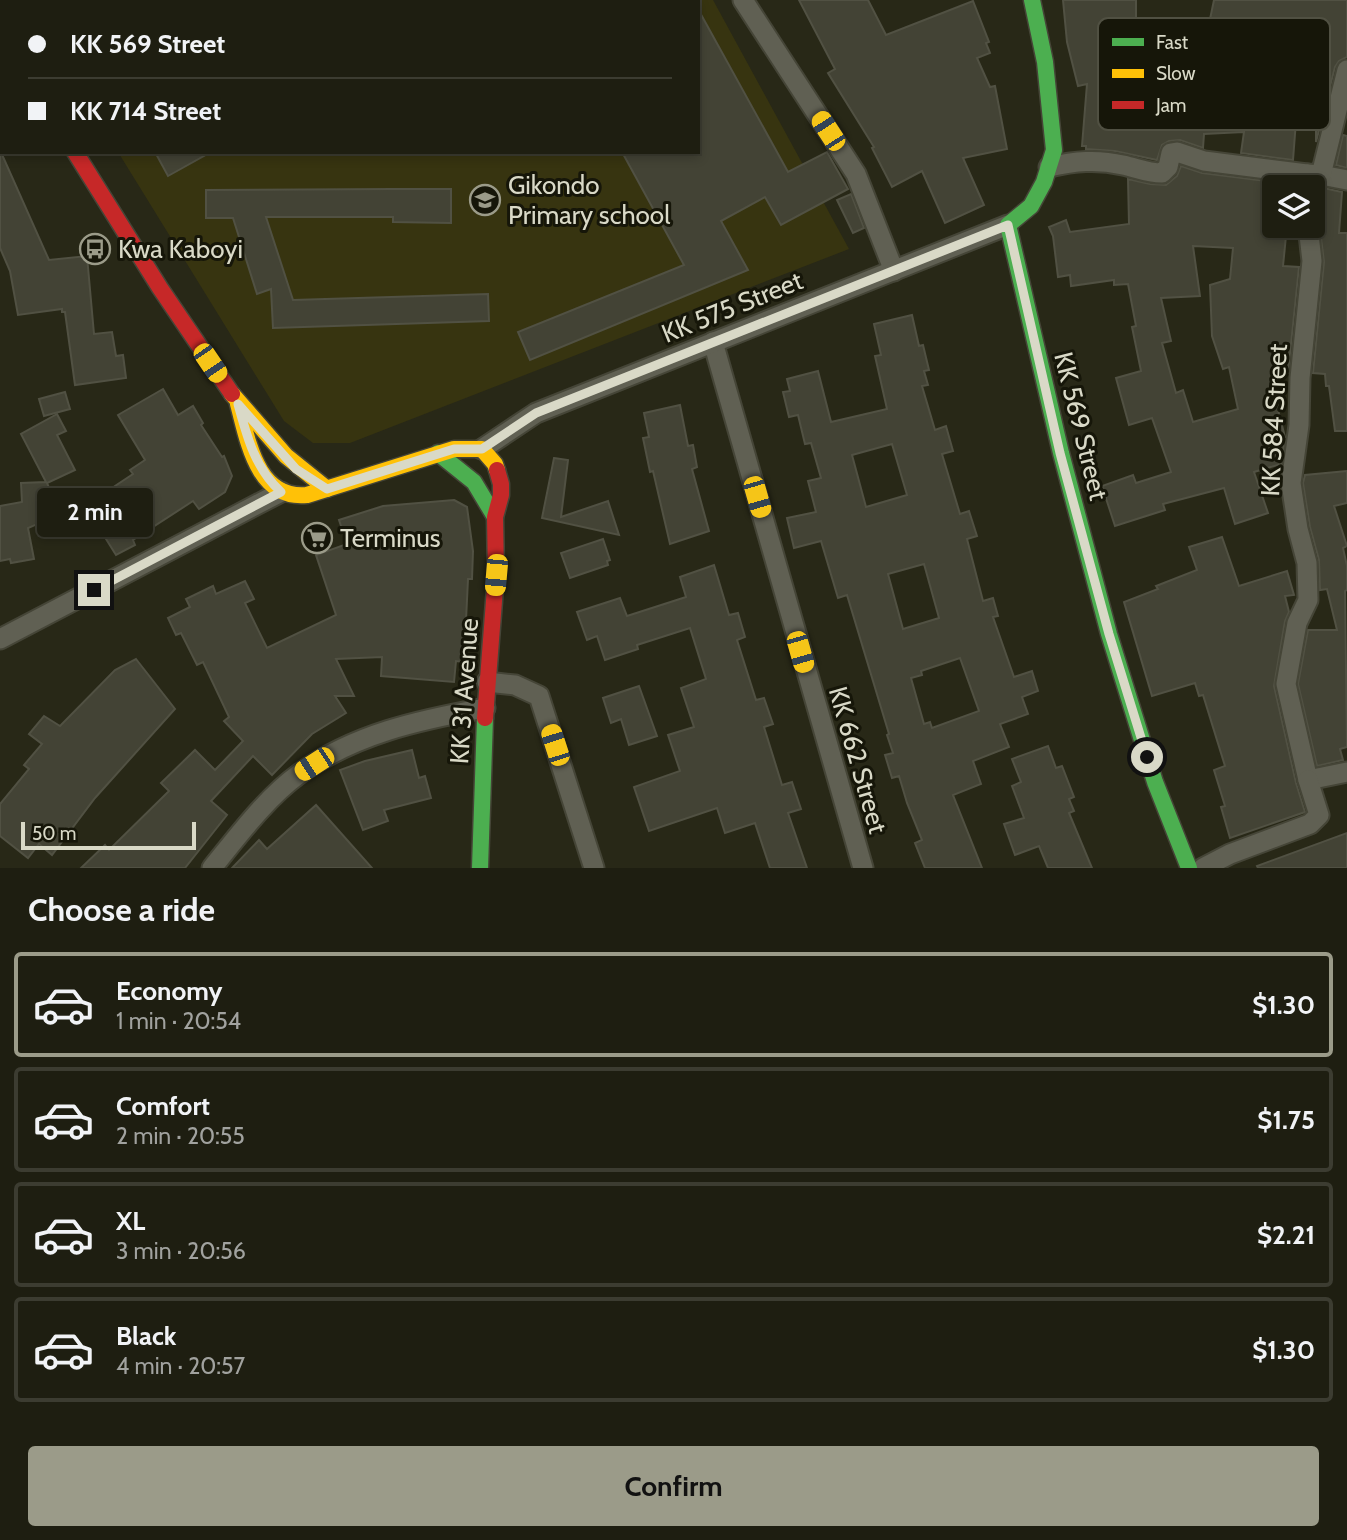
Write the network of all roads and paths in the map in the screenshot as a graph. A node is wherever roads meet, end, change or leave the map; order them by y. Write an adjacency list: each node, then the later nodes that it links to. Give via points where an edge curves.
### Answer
1 (744, 0): 14 (street, via 856,174)
2 (1032, 0): 7 (main road, via 1051,104 1054,150)
3 (1347, 71): 4 (street)
4 (1330, 123)
5 (1328, 130): 9 (street)
6 (76, 154): 16 (main road)
7 (1049, 167): 8 (street, via 1094,160 1162,173 1171,153 1177,152); 12 (main road, via 1031,206)
8 (1288, 175)
9 (1313, 175)
10 (1325, 179): 11 (street)
11 (1347, 180)
12 (1008, 225): 14 (street, KK 575 Street); 31 (main road, KK 569 Street, via 1060,453 1109,634 1155,782)
13 (1309, 238): 26 (street, KK 584 Street, via 1312,261 1291,483 1307,563 1308,600 1297,623 1286,684)
14 (894, 271): 15 (street, KK 575 Street)
15 (713, 342): 17 (street, KK 575 Street, via 536,413); 30 (street, KK 662 Street)
16 (238, 404): 19 (main road, via 296,469); 20 (main road, via 253,455)
17 (482, 449): 18 (main road); 21 (main road, KK 31 Avenue, via 495,464 501,484)
18 (438, 453): 19 (main road); 21 (main road, KK 31 Avenue, via 474,482)
19 (327, 489): 20 (main road, via 293,496)
20 (281, 492): 22 (street)
21 (495, 517): 23 (main road, KK 31 Avenue, via 496,575)
22 (0, 639)
23 (487, 682): 24 (main road, KK 31 Avenue); 29 (street, via 515,685 539,696)
24 (485, 708): 27 (street, via 364,737 331,753 297,775 251,820); 28 (main road, KK 31 Avenue)
25 (1347, 772): 26 (street)
26 (1308, 780): 32 (street, KK 584 Street, via 1317,819)
27 (212, 868)
28 (480, 868)
29 (594, 868)
30 (863, 868)
31 (1189, 868)
32 (1203, 868)

